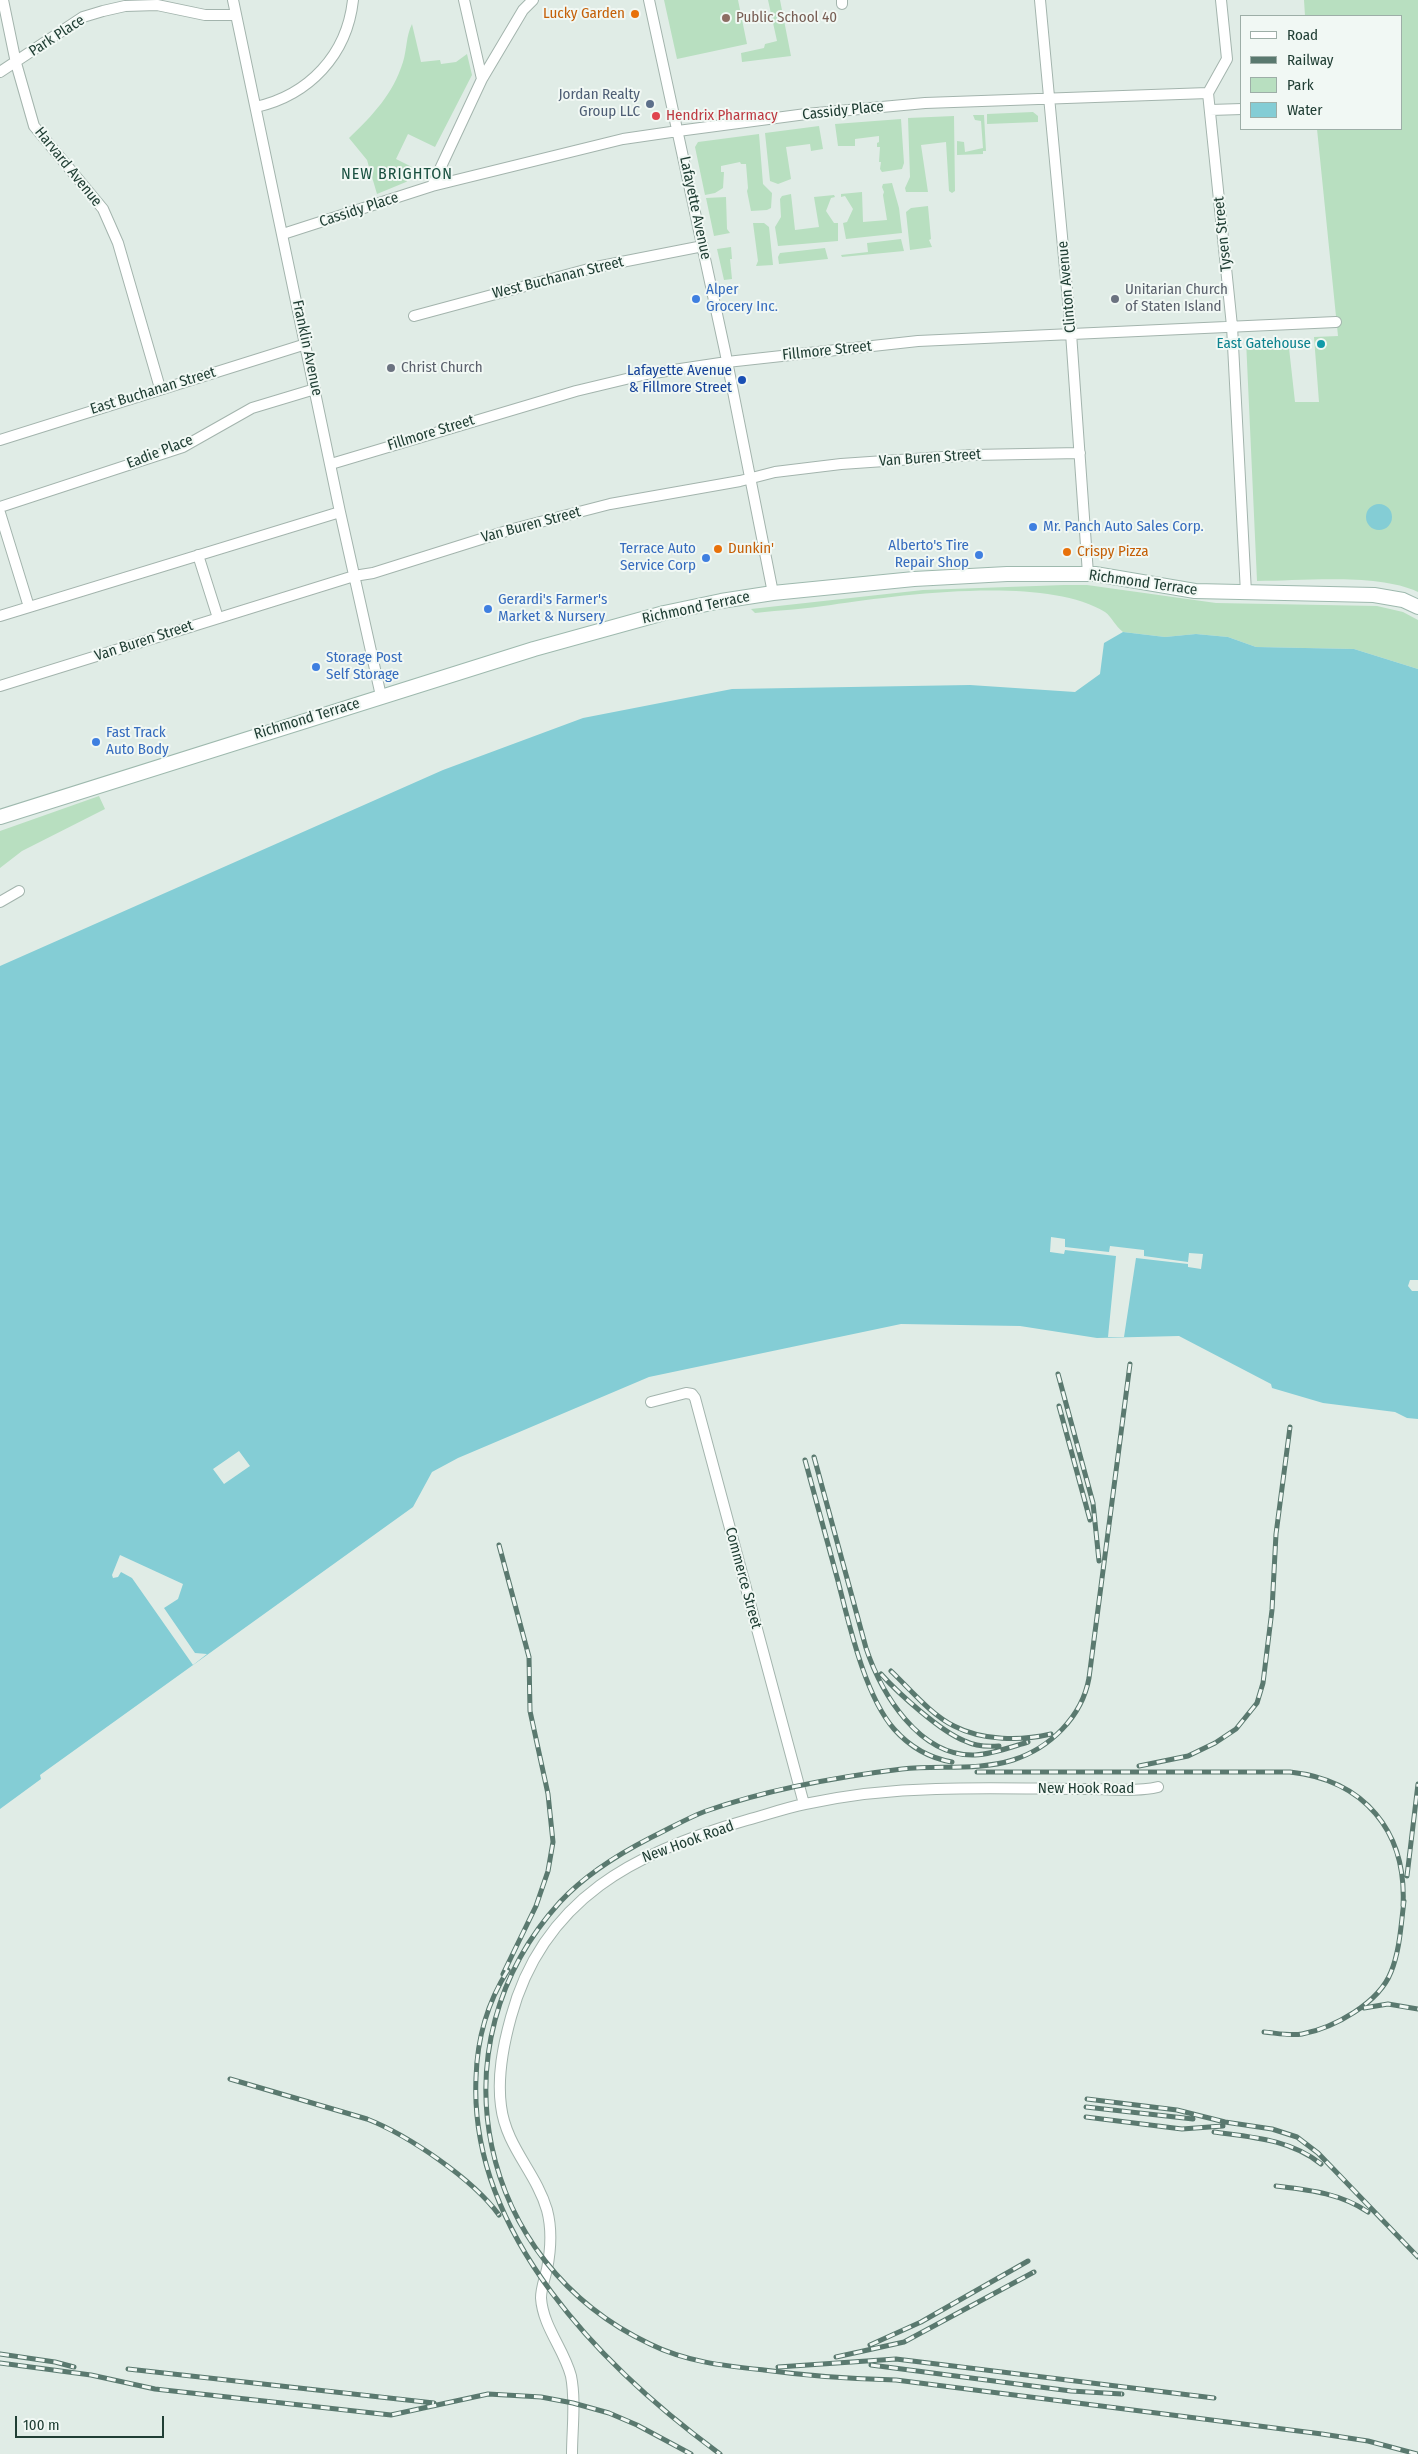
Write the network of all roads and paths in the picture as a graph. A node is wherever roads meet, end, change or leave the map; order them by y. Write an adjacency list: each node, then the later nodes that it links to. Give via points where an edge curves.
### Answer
1 (3, 0): 10 (street, Harvard Avenue)
2 (233, 0): 9 (street, Franklin Avenue)
3 (353, 0): 15 (street, via 346,32 332,60 297,92)
4 (464, 0): 12 (street)
5 (533, 0): 12 (street, via 523,10)
6 (649, 0): 18 (street, Lafayette Avenue)
7 (1040, 0): 14 (street, Clinton Avenue)
8 (1221, 0): 13 (street, via 1226,58)
9 (236, 15): 10 (street, Park Place, via 205,15 157,6 126,6 103,11 83,17); 15 (street, Franklin Avenue)
10 (16, 63): 11 (street, Park Place); 28 (street, Harvard Avenue, via 34,126 103,209 118,244)
11 (0, 72)
12 (482, 79): 19 (street)
13 (1208, 94): 14 (street, Cassidy Place); 17 (street, Tysen Street)
14 (1049, 98): 18 (street, Cassidy Place, via 875,107); 25 (street, Clinton Avenue)
15 (256, 107): 20 (street, Franklin Avenue)
16 (1240, 109): 17 (street)
17 (1210, 110): 24 (street, Tysen Street)
18 (678, 131): 19 (street, Cassidy Place, via 623,140); 21 (street, Lafayette Avenue)
19 (432, 186): 20 (street, Cassidy Place)
20 (283, 234): 26 (street, Franklin Avenue)
21 (703, 246): 22 (street, West Buchanan Street, via 567,274); 27 (street, Lafayette Avenue)
22 (414, 316)
23 (1336, 322): 24 (street, Fillmore Street)
24 (1232, 326): 25 (street, Fillmore Street); 41 (street, Tysen Street)
25 (1071, 333): 27 (street, Fillmore Street, via 918,341); 31 (street, Clinton Avenue)
26 (306, 344): 28 (street, East Buchanan Street); 29 (street, Franklin Avenue)
27 (727, 362): 32 (street, Fillmore Street, via 647,374 576,391); 33 (street, Lafayette Avenue)
28 (160, 388): 30 (street, East Buchanan Street)
29 (315, 389): 32 (street, Franklin Avenue); 34 (street, Eadie Place, via 252,408 183,447)
30 (0, 440)
31 (1080, 453): 33 (street, Van Buren Street, via 899,460 775,472); 38 (street, Clinton Avenue)
32 (331, 464): 36 (street, Franklin Avenue)
33 (751, 478): 39 (street, Van Buren Street, via 610,504); 40 (street, Lafayette Avenue)
34 (0, 507)
35 (0, 512): 42 (street)
36 (340, 512): 37 (street); 39 (street, Franklin Avenue)
37 (198, 555): 42 (street); 45 (street)
38 (1088, 574): 40 (main road, Richmond Terrace, via 946,577); 41 (main road, Richmond Terrace, via 1187,591)
39 (354, 576): 45 (street, Van Buren Street); 47 (street, Franklin Avenue)
40 (773, 593): 47 (main road, Richmond Terrace, via 647,617)
41 (1246, 593): 43 (main road, Richmond Terrace, via 1374,595 1403,600)
42 (28, 607): 44 (street)
43 (1418, 607)
44 (0, 616)
45 (218, 618): 46 (street, Van Buren Street)
46 (0, 686)
47 (381, 696): 48 (main road, Richmond Terrace)
48 (0, 817)
49 (19, 891): 50 (street)
50 (0, 902)
51 (651, 1402): 53 (street, Commerce Street, via 686,1393 695,1398)
52 (1158, 1787): 53 (street, New Hook Road, via 934,1789)
53 (804, 1804): 54 (street, New Hook Road, via 668,1847 636,1861 606,1880 584,1898 545,1944 518,1996 502,2055 501,2108 514,2150 538,2188 546,2208 551,2249 541,2299 546,2320 570,2374 574,2394)
54 (572, 2454)

